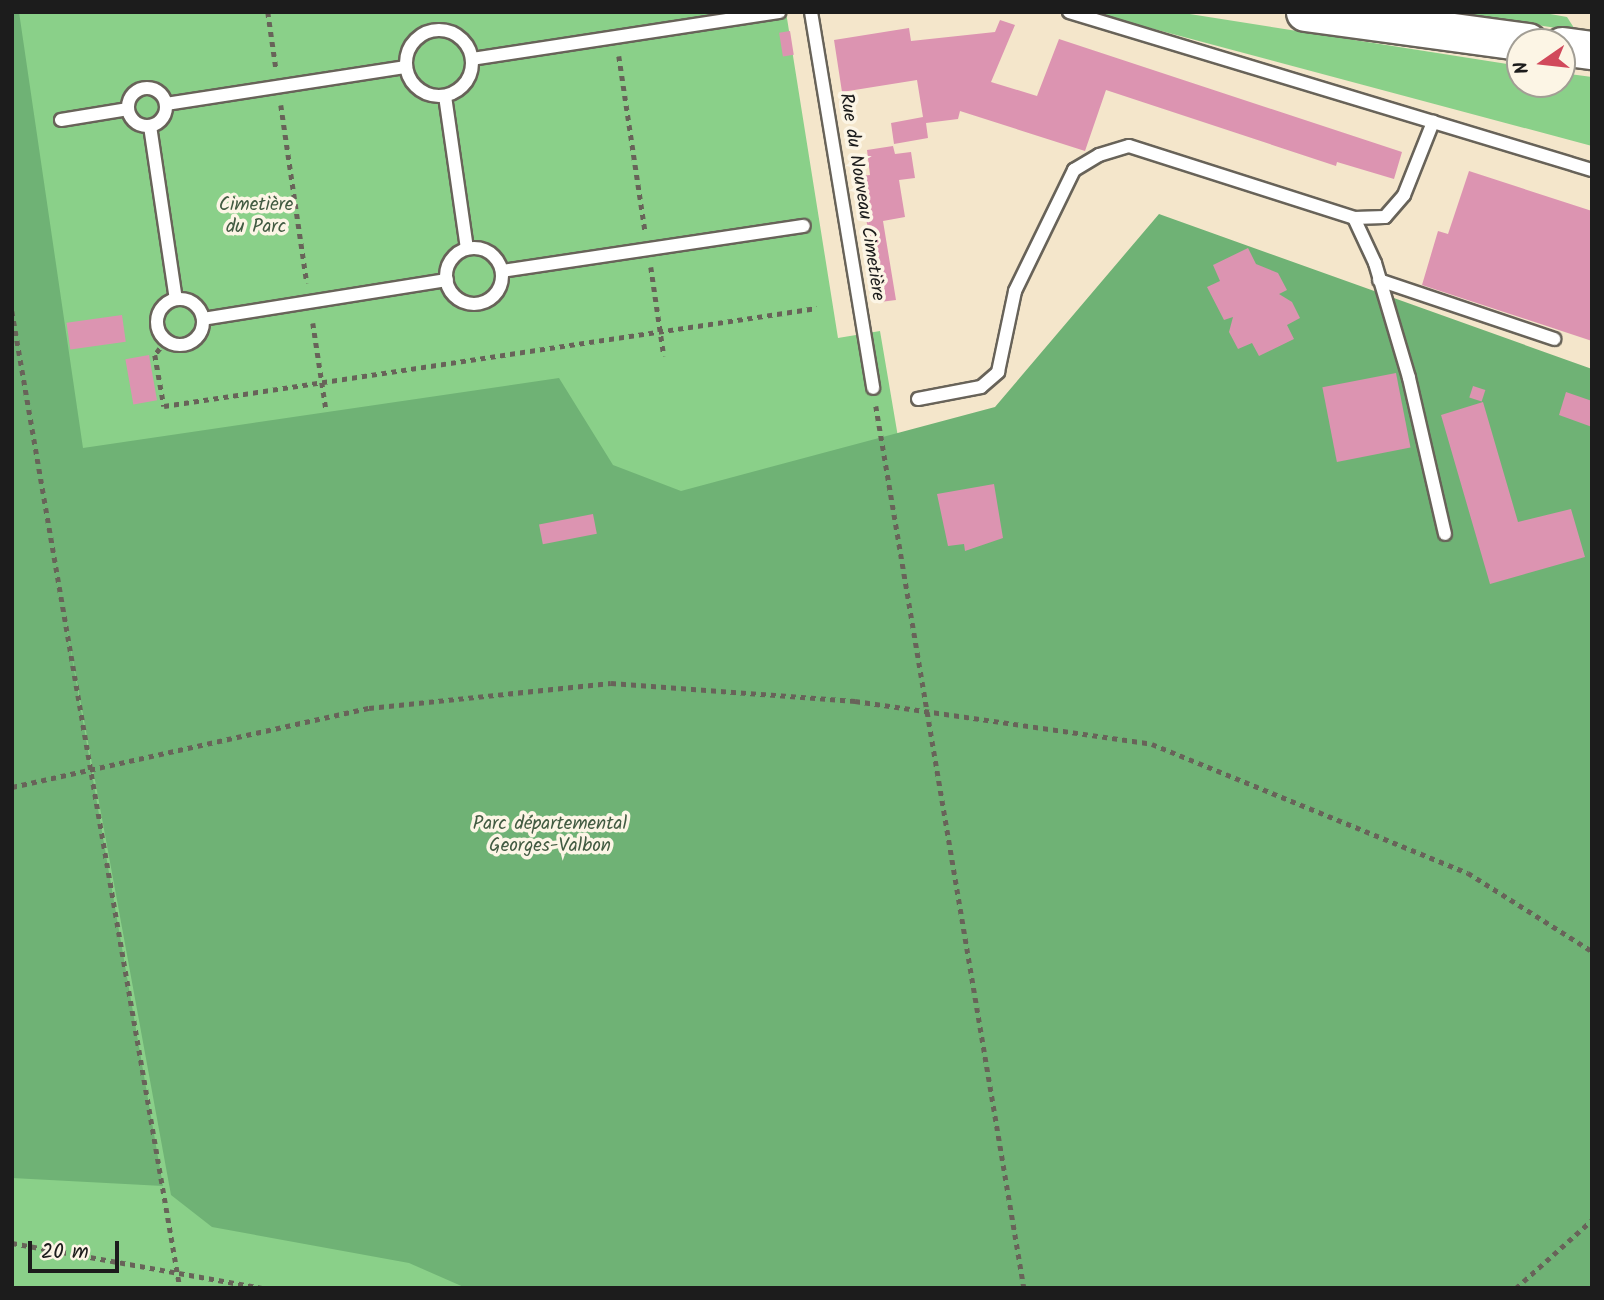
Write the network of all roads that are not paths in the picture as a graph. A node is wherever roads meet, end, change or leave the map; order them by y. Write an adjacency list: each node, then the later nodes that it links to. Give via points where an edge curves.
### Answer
1 (779, 12): 6 (lane)
2 (811, 12): 24 (lane, Rue du Nouveau Cimetière)
3 (1069, 12): 12 (lane)
4 (1305, 12): 5 (main road)
5 (1506, 39)
6 (472, 59): 7 (lane, via 461,39 440,30 419,37); 8 (lane, via 469,79)
7 (406, 67): 8 (lane, via 415,87); 9 (lane)
8 (445, 96): 17 (lane)
9 (166, 104): 10 (lane, via 160,93 142,89); 13 (lane, via 163,118)
10 (128, 109): 11 (lane); 13 (lane, via 136,122)
11 (61, 120)
12 (1433, 122): 14 (lane); 15 (lane, via 1404,195 1385,217)
13 (150, 126): 21 (lane)
14 (1592, 170)
15 (1354, 218): 20 (lane); 25 (lane, via 1129,146 1099,155 1074,170 1015,291 998,372 981,387)
16 (804, 226): 18 (lane)
17 (467, 248): 18 (lane, via 494,255); 19 (lane, via 449,264)
18 (502, 271): 19 (lane, via 498,290 484,302 464,302)
19 (447, 280): 22 (lane)
20 (1379, 280): 23 (lane); 26 (lane, via 1409,378)
21 (176, 299): 22 (lane, via 190,302); 22 (lane, via 159,313 158,328 166,341 188,344 200,334)
22 (203, 318)
23 (1554, 339)
24 (873, 388)
25 (918, 399)
26 (1445, 534)

